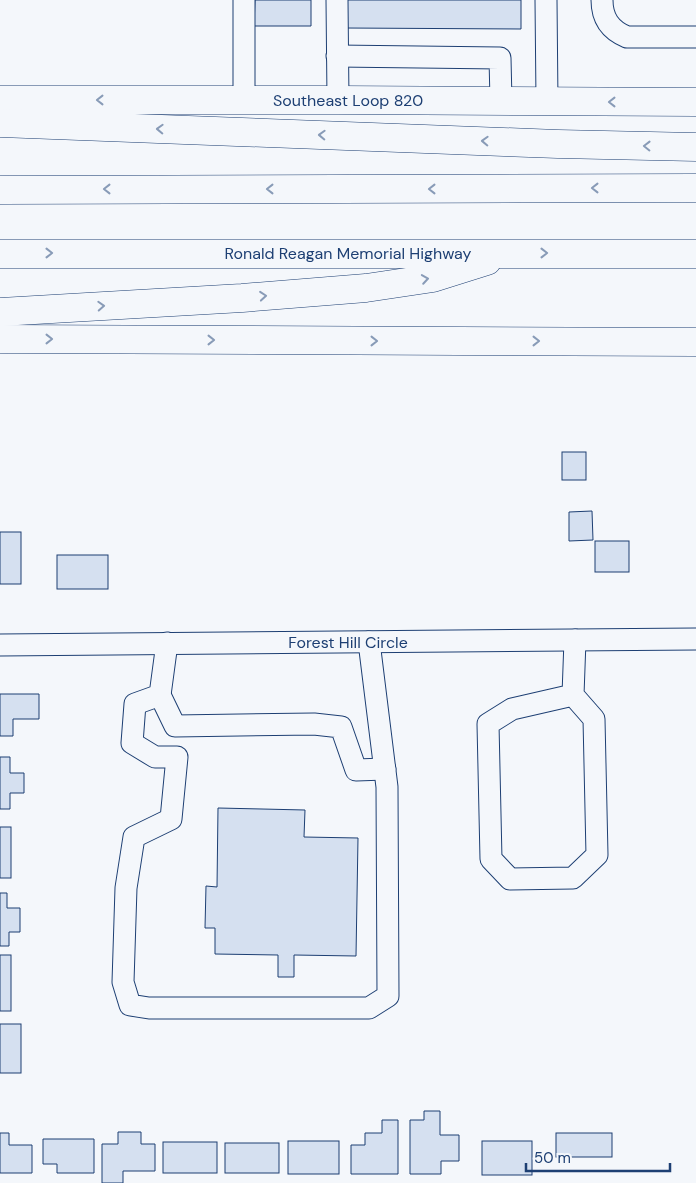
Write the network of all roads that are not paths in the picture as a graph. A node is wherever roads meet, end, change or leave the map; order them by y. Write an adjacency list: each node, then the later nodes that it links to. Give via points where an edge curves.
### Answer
1 (244, 0): 8 (street)
2 (337, 0): 6 (street)
3 (546, 0): 11 (street)
4 (602, 0): 5 (street, via 604,19 627,37)
5 (696, 37)
6 (337, 56): 9 (street); 10 (street, via 500,58)
7 (0, 100): 8 (main road, Southeast Loop 820, one-way to 7)
8 (244, 100): 9 (main road, Southeast Loop 820)
9 (338, 100): 10 (main road, Southeast Loop 820)
10 (502, 101): 11 (main road, Southeast Loop 820)
11 (547, 101): 12 (main road, Southeast Loop 820, one-way to 11)
12 (696, 102)
13 (0, 123): 14 (main road, one-way to 13)
14 (696, 147)
15 (696, 188): 16 (main road, one-way to 16)
16 (0, 190)
17 (512, 253): 18 (main road, Ronald Reagan Memorial Highway, one-way to 17); 19 (main road, Ronald Reagan Memorial Highway, one-way to 19); 20 (main road, one-way to 17, via 366,288 433,278)
18 (0, 254)
19 (696, 254)
20 (0, 312)
21 (0, 339): 22 (main road, one-way to 22)
22 (696, 342)
23 (696, 639): 24 (street, Forest Hill Circle)
24 (575, 640): 25 (street, Forest Hill Circle); 29 (street)
25 (369, 642): 26 (street, Forest Hill Circle); 30 (street)
26 (167, 643): 27 (street, Forest Hill Circle); 28 (street)
27 (0, 645)
28 (160, 695): 30 (street, via 175,726 314,724 341,727 356,770); 30 (street, via 135,704 133,723 132,743 155,757 177,756 171,819 134,837 126,888 124,982 130,1005 148,1008 369,1008 388,996 387,787)
29 (573, 695): 29 (street, via 512,709 488,724 491,859 510,878 573,878 597,855 594,719)
30 (384, 769)

